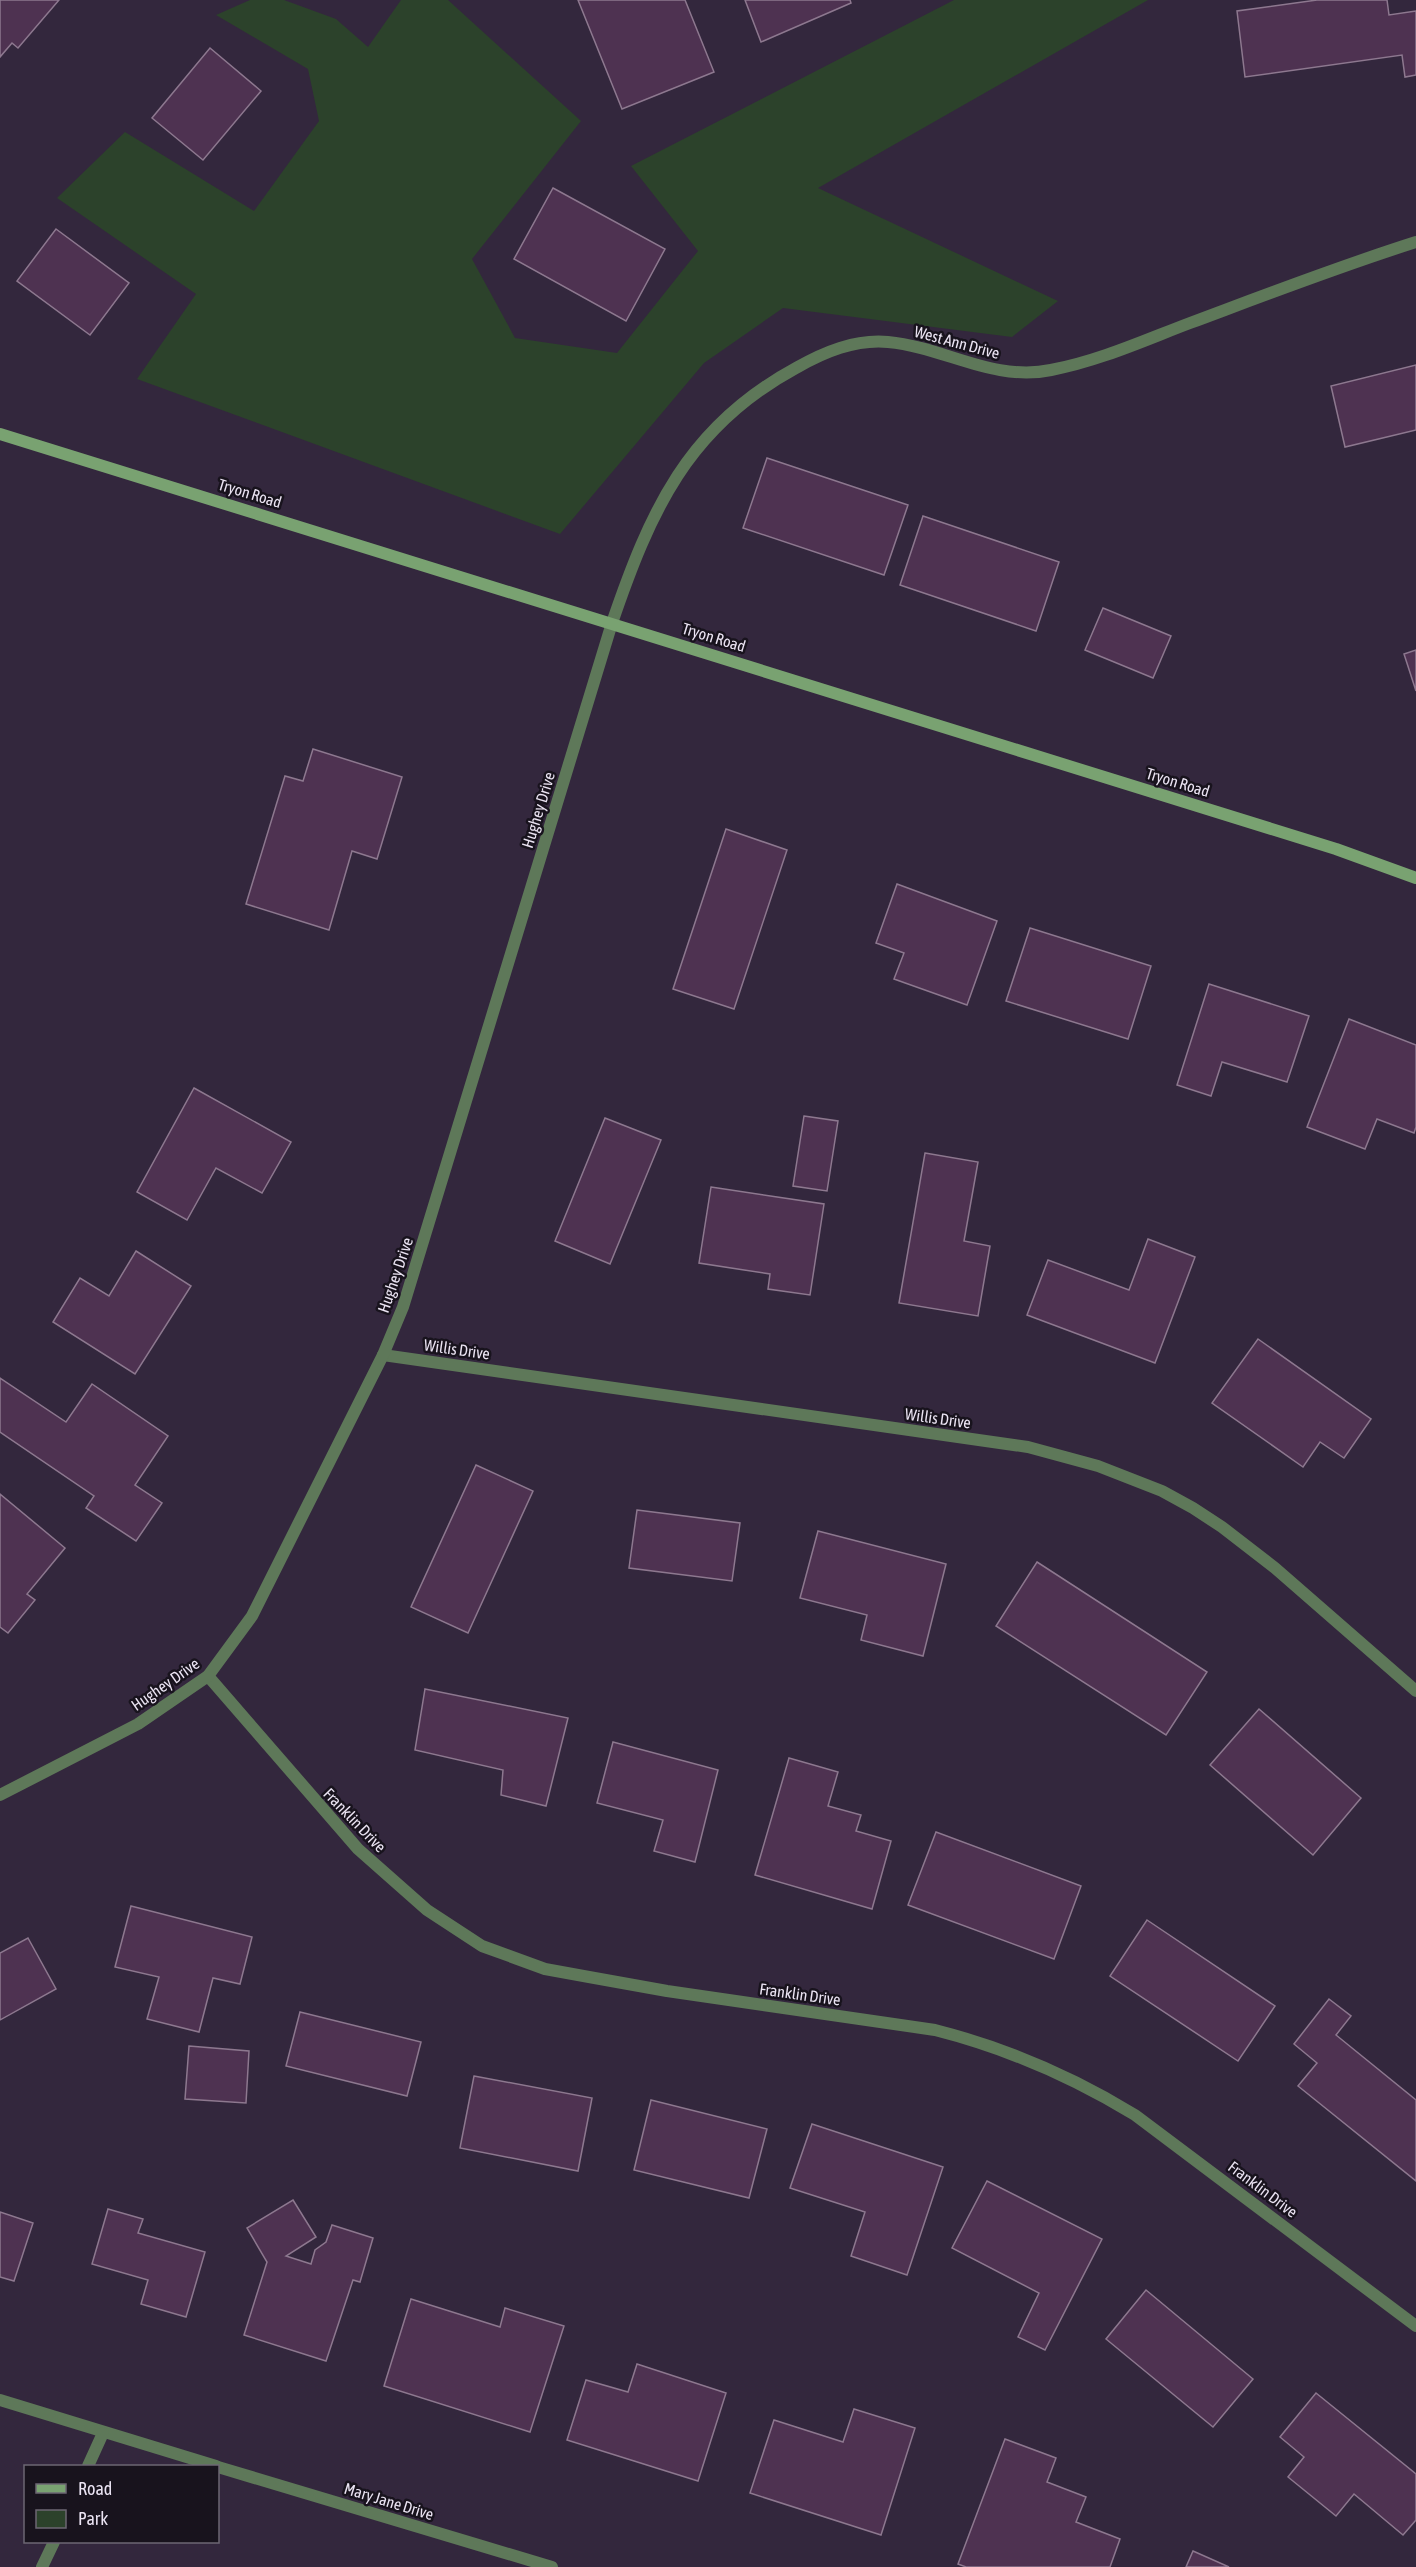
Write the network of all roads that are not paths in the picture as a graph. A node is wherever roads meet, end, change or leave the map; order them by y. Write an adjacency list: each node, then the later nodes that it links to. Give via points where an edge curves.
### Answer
1 (1416, 242): 3 (street, West Ann Drive, via 1349,263 1107,355 1049,371 1002,371 887,342 862,342 819,355 751,397 695,450 673,479 645,531)
2 (0, 434): 3 (street, Tryon Road)
3 (612, 623): 4 (street, Tryon Road, via 1324,845); 5 (street, Hughey Drive, via 417,1266)
4 (1416, 878)
5 (383, 1355): 6 (street, Hughey Drive, via 252,1616); 7 (street, Willis Drive, via 1028,1447 1098,1466 1162,1491 1222,1527)
6 (208, 1676): 8 (street, Hughey Drive, via 138,1724); 9 (street, Franklin Drive, via 358,1850 427,1910 482,1946 545,1969 935,2030 1032,2061 1094,2090 1135,2115)
7 (1416, 1691)
8 (0, 1795)
9 (1416, 2326)
10 (0, 2400): 11 (street, Mary Jane Drive)
11 (103, 2433): 12 (street); 13 (street, Mary Jane Drive)
12 (88, 2465)
13 (210, 2465)
14 (219, 2468): 17 (street, Mary Jane Drive)
15 (53, 2543): 16 (street)
16 (42, 2567)
17 (552, 2567)

